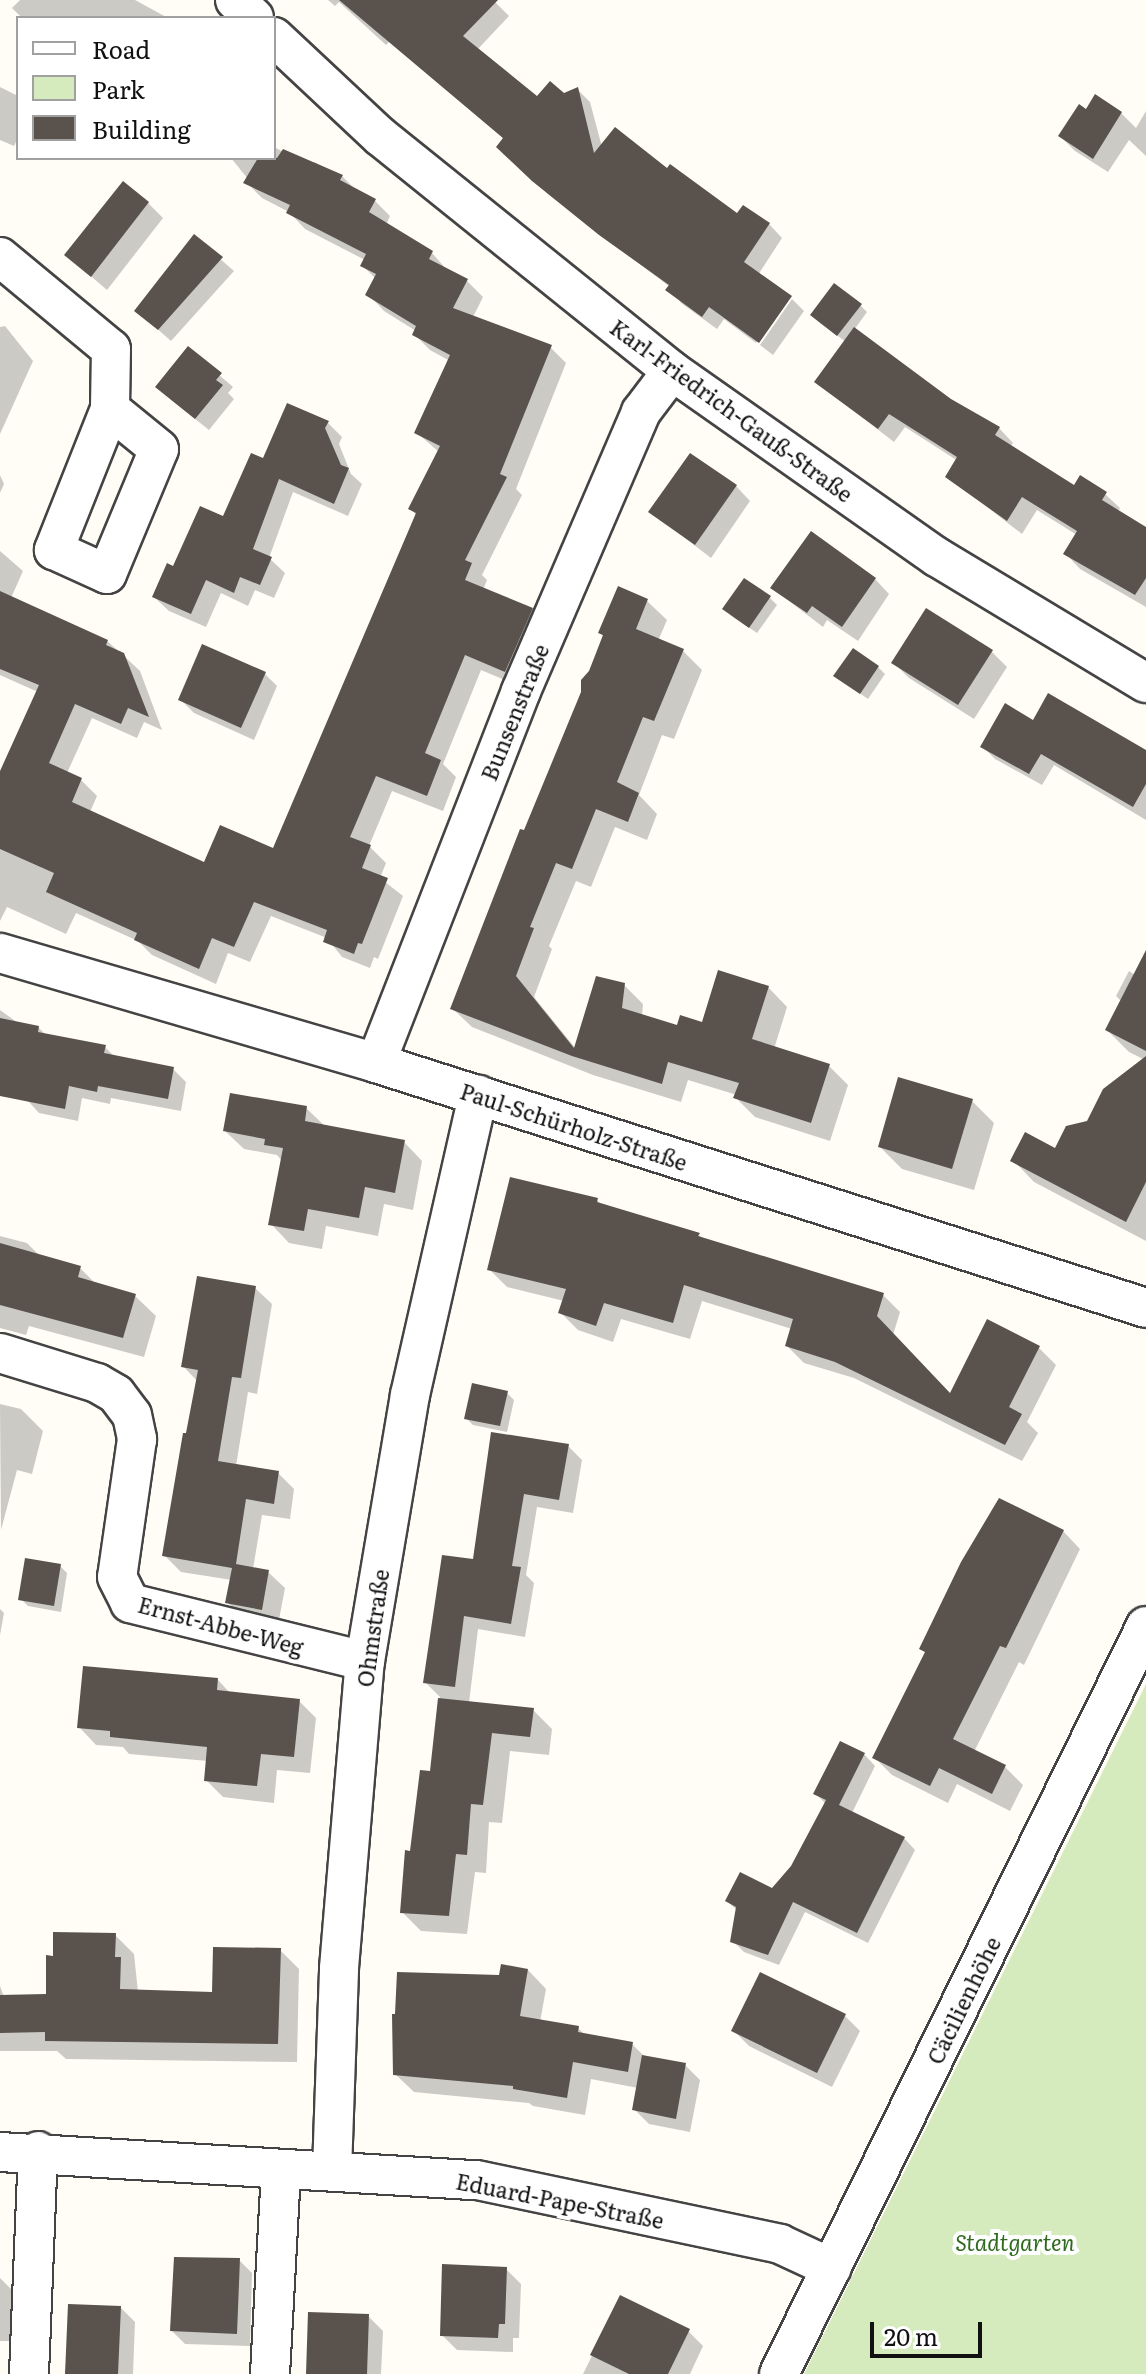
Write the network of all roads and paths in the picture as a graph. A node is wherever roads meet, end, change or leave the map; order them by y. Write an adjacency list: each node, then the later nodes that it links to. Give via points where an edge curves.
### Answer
1 (235, 0): 2 (street)
2 (252, 16)
3 (276, 39): 5 (street, Karl-Friedrich-Gauß-Straße, via 381,137)
4 (0, 257): 6 (street, via 111,349)
5 (672, 371): 7 (street, Karl-Friedrich-Gauß-Straße, via 937,557); 9 (street, Bunsenstraße, via 641,412 527,676)
6 (110, 409)
7 (1146, 683)
8 (0, 953): 9 (street, Paul-Schürholz-Straße)
9 (376, 1063): 10 (street, Paul-Schürholz-Straße)
10 (478, 1095): 11 (street, Paul-Schürholz-Straße); 14 (street, Ohmstraße, via 410,1395)
11 (1146, 1308)
12 (0, 1353): 14 (street, Ernst-Abbe-Weg, via 108,1387 132,1415 137,1439 117,1577 130,1603)
13 (1146, 1626): 19 (street, Cäcilienhöhe)
14 (365, 1661): 18 (street, Ohmstraße, via 339,1968)
15 (38, 2151): 16 (street, Eduard-Pape-Straße); 17 (street, Eduard-Pape-Straße); 20 (street)
16 (0, 2152)
17 (281, 2169): 18 (street, Eduard-Pape-Straße); 21 (street)
18 (332, 2171): 19 (street, Eduard-Pape-Straße, via 477,2180 780,2244)
19 (832, 2268): 22 (street, Cäcilienhöhe)
20 (29, 2374)
21 (270, 2374)
22 (779, 2374)

